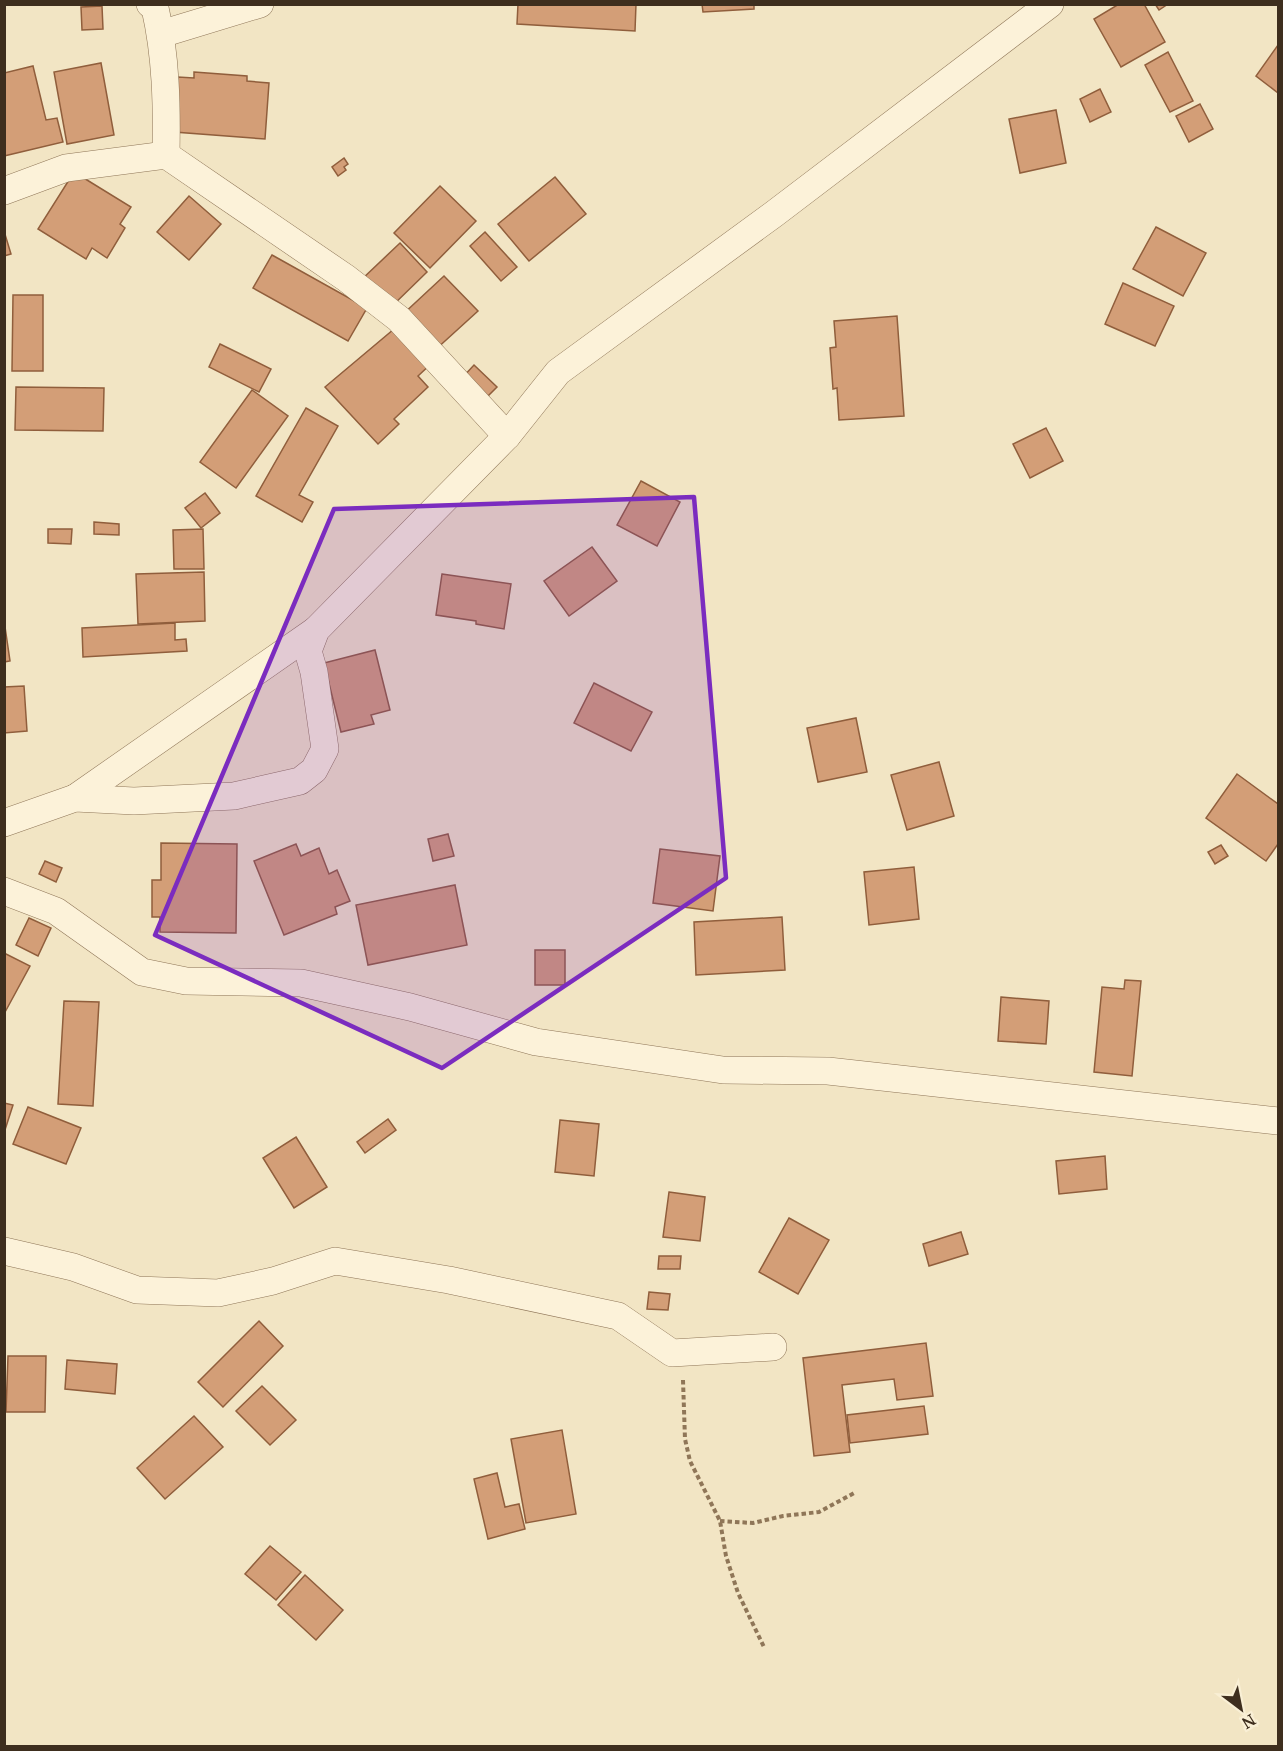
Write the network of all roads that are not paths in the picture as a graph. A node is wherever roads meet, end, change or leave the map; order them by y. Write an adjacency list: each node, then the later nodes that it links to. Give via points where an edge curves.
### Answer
1 (150, 4): 4 (street, via 155,8)
2 (260, 4): 4 (street)
3 (1050, 4): 7 (street, via 784,207 558,372)
4 (162, 34): 5 (street)
5 (166, 154): 6 (street, via 66,168); 7 (street, via 346,278 399,320)
6 (4, 191)
7 (507, 436): 8 (street)
8 (316, 630): 9 (street); 9 (street, via 308,651 325,749 314,770 300,781 234,796 134,801)
9 (75, 798): 10 (street)
10 (4, 823)
11 (4, 891): 12 (street, via 56,911 142,972 186,981 301,983 410,1006 536,1042 723,1070 828,1071)
12 (1278, 1121)
13 (4, 1251): 14 (street, via 73,1267 137,1290 219,1293 335,1261 449,1280 618,1316 672,1353)
14 (773, 1347)

